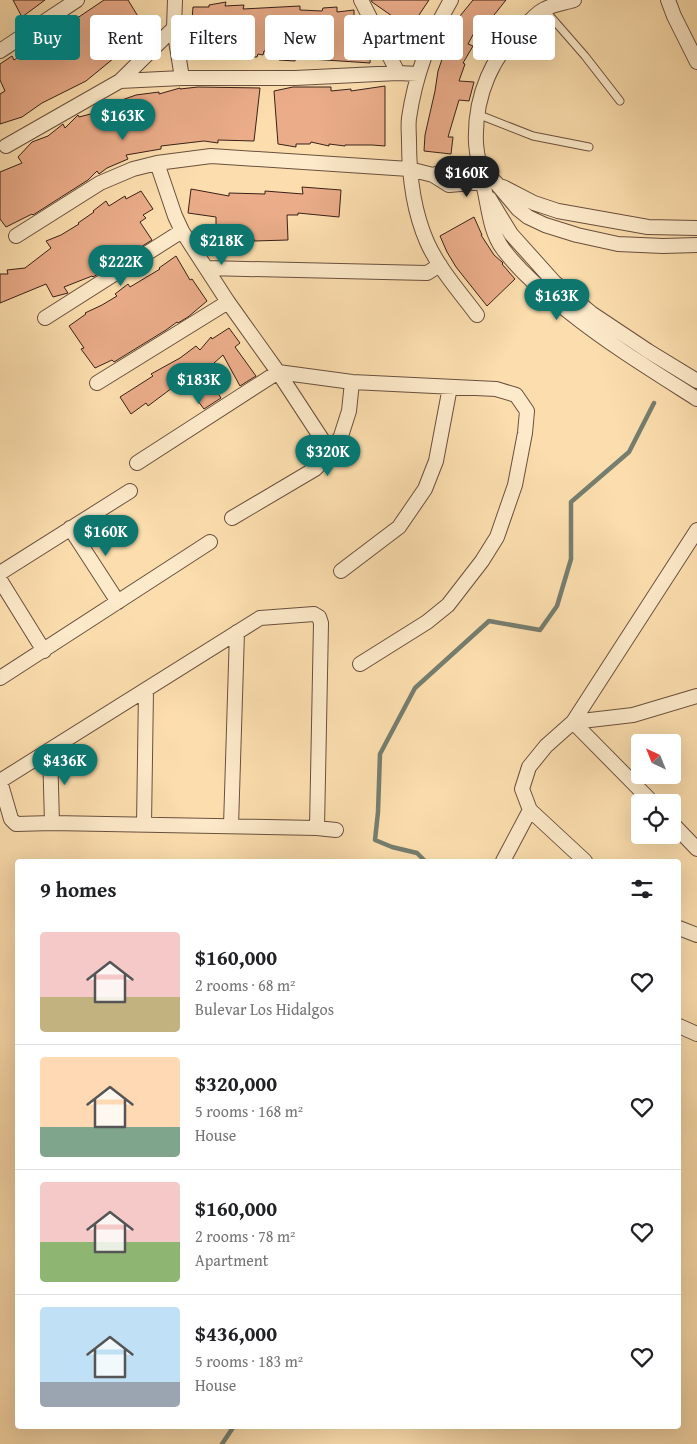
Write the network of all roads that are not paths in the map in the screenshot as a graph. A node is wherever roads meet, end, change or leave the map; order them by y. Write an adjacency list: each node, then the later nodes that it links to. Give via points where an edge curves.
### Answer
1 (77, 0): 10 (street)
2 (176, 0): 8 (street)
3 (361, 0): 13 (street)
4 (451, 0): 14 (street, via 439,20)
5 (574, 0): 7 (street)
6 (668, 0): 12 (street)
7 (544, 9): 17 (lane); 18 (street, via 517,32 494,62 482,90)
8 (175, 15)
9 (171, 31): 16 (street)
10 (0, 51)
11 (179, 60): 15 (street)
12 (697, 60)
13 (398, 73): 14 (street); 15 (street, via 295,78)
14 (418, 74): 23 (street, via 409,120)
15 (182, 78): 16 (street)
16 (120, 81): 19 (street)
17 (620, 101)
18 (477, 114): 20 (lane, via 533,136); 22 (street, via 476,145)
19 (6, 146)
20 (588, 147)
21 (157, 163): 23 (street, via 211,156); 30 (street); 31 (street, via 100,183)
22 (481, 168): 24 (street); 25 (street); 26 (street)
23 (409, 169): 24 (street); 33 (street, via 415,205)
24 (433, 175): 26 (street, via 449,185)
25 (498, 184): 27 (street); 29 (street, via 534,203 558,211 648,227)
26 (484, 187): 28 (street); 43 (street, via 490,220 502,247 520,269 588,327)
27 (516, 207): 28 (street, via 508,209); 32 (street, via 545,225 618,244)
28 (502, 219): 39 (street, via 511,234 555,283 591,313)
29 (697, 228)
30 (182, 231): 34 (street); 37 (street)
31 (16, 236)
32 (697, 245)
33 (440, 265): 34 (street, via 427,273); 36 (street)
34 (206, 268): 35 (street)
35 (228, 302): 38 (street); 41 (street)
36 (477, 315)
37 (45, 318)
38 (278, 372): 40 (street); 44 (street); 45 (street)
39 (697, 381)
40 (352, 382): 42 (street); 44 (street, via 349,411)
41 (97, 383)
42 (450, 387): 51 (street, via 436,461 426,489 399,527); 57 (street, via 496,389 516,395 527,411 516,486 497,537 448,605)
43 (697, 399)
44 (332, 453): 47 (street, via 315,469)
45 (137, 463)
46 (130, 491): 48 (street)
47 (232, 518)
48 (70, 528): 52 (street); 54 (street)
49 (697, 530): 61 (street)
50 (210, 542): 54 (street)
51 (341, 572)
52 (0, 574)
53 (0, 580): 56 (street)
54 (118, 602): 56 (street)
55 (237, 632): 59 (street); 68 (street); 69 (street, via 260,618 314,614 319,617)
56 (44, 651): 58 (street)
57 (360, 664)
58 (0, 678)
59 (146, 690): 62 (street); 67 (street)
60 (694, 701): 61 (street, via 632,715)
61 (573, 722): 64 (street); 65 (street, via 546,746 529,767 522,789)
62 (50, 750): 63 (street); 66 (street)
63 (0, 781): 66 (street, via 13,822)
64 (644, 794)
65 (530, 810): 73 (street); 74 (street)
66 (52, 823): 67 (street)
67 (144, 824): 68 (street)
68 (231, 826): 69 (street)
69 (317, 828): 70 (street)
70 (336, 830)
71 (681, 833): 72 (street)
72 (697, 848)
73 (504, 859)
74 (583, 859)
75 (681, 929): 76 (street)
76 (697, 934)
77 (681, 1027): 78 (street)
78 (697, 1034)

